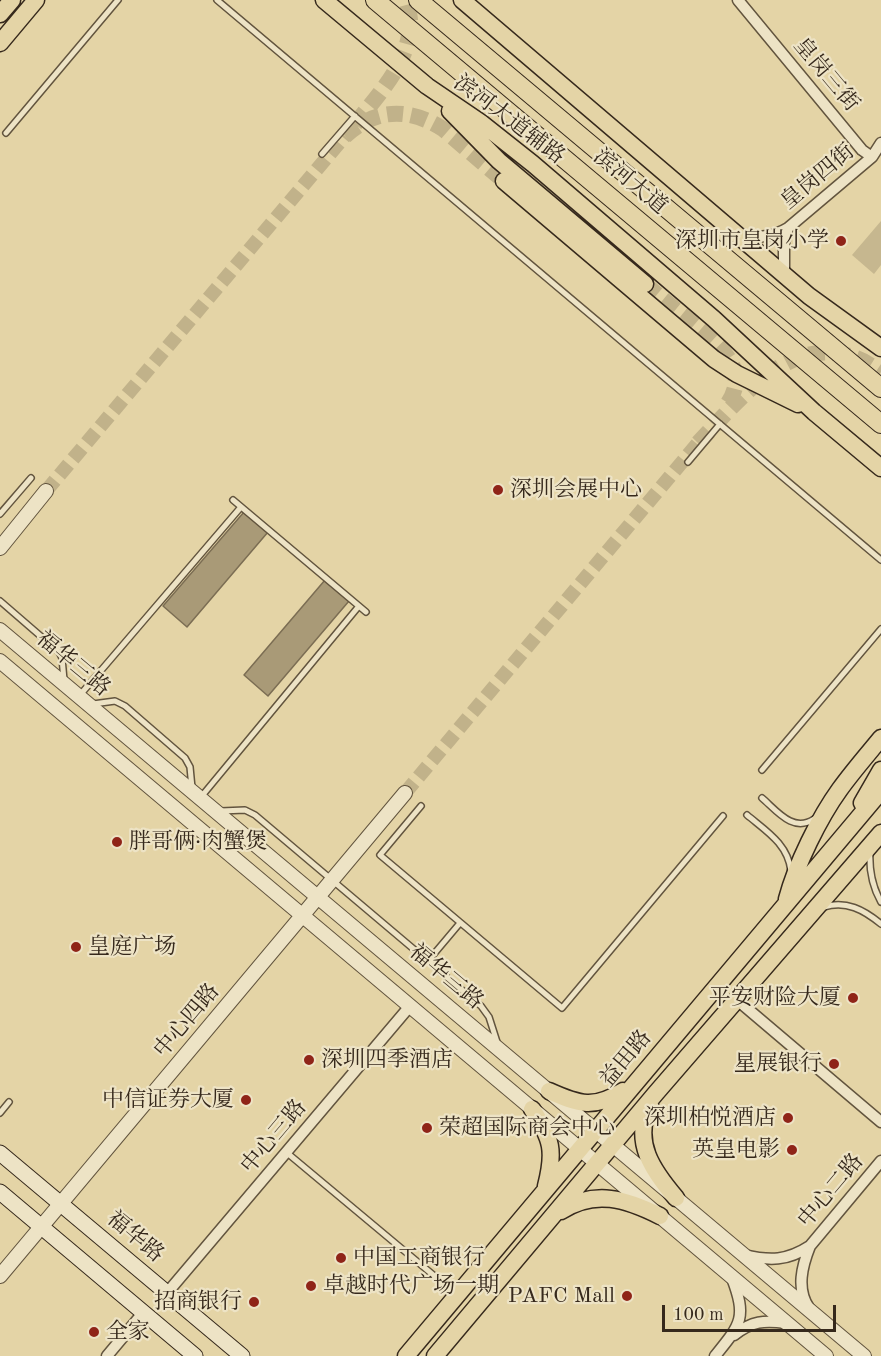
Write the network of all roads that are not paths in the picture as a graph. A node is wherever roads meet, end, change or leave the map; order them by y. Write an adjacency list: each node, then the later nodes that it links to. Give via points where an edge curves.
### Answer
1 (12, 0): 11 (main road)
2 (36, 0): 12 (main road)
3 (118, 0): 15 (lane)
4 (217, 0): 14 (lane)
5 (324, 0): 13 (main road, 滨河大道辅路)
6 (375, 0): 28 (highway, 滨河大道)
7 (418, 0): 25 (highway, 滨河大道)
8 (462, 0): 21 (main road)
9 (738, 0): 18 (street, 皇岗三街, via 862,150)
10 (747, 0): 18 (street, 皇岗三街)
11 (0, 14)
12 (3, 37)
13 (427, 86): 23 (main road, via 499,161); 26 (main road, 滨河大道辅路, via 533,164 714,319)
14 (355, 116): 17 (lane); 27 (lane)
15 (6, 133)
16 (881, 143): 18 (street, 皇岗四街)
17 (322, 154)
18 (877, 155): 20 (street, 皇岗四街)
19 (504, 181): 26 (main road, via 714,359)
20 (788, 228): 21 (street, via 766,237); 22 (street)
21 (740, 236): 22 (main road)
22 (784, 274): 24 (main road)
23 (645, 284)
24 (881, 348)
25 (881, 388)
26 (814, 412): 30 (main road, 滨河大道辅路)
27 (720, 424): 29 (lane); 37 (lane)
28 (881, 424)
29 (688, 462)
30 (881, 468)
31 (31, 478): 35 (lane)
32 (46, 491): 36 (street)
33 (233, 500): 34 (lane)
34 (241, 507): 39 (lane); 45 (lane)
35 (0, 514)
36 (0, 548)
37 (881, 560)
38 (0, 601): 44 (lane, via 59,652)
39 (359, 606): 40 (lane); 52 (lane)
40 (366, 612)
41 (881, 629): 47 (lane)
42 (0, 630): 44 (street, 福华三路)
43 (0, 662): 66 (street, 福华三路)
44 (68, 687): 45 (street, 福华三路)
45 (82, 699): 52 (street, 福华三路); 52 (lane, via 96,704 115,701 125,706 185,758)
46 (881, 738): 49 (main road)
47 (762, 770)
48 (881, 770): 58 (main road)
49 (841, 788): 53 (lane, via 817,817 804,824 787,819); 61 (main road)
50 (881, 791): 58 (main road, 益田路)
51 (405, 793): 60 (street, 中心四路)
52 (198, 796): 55 (street, 福华三路)
53 (762, 798)
54 (421, 806): 67 (lane, via 380,855)
55 (213, 809): 60 (lane, via 245,810 255,815); 62 (street, 福华三路)
56 (747, 815): 61 (lane, via 785,850 791,867)
57 (723, 816): 67 (lane, via 562,1008)
58 (850, 829): 64 (main road, 益田路)
59 (877, 838): 63 (lane, via 870,859 872,882); 65 (main road, 益田路)
60 (332, 880): 62 (street, 中心四路); 69 (lane)
61 (790, 887): 64 (main road)
62 (318, 897): 66 (street, 中心四路); 72 (street, 福华三路)
63 (881, 902)
64 (785, 906): 73 (main road, 益田路)
65 (814, 910): 68 (lane, via 845,904); 70 (main road, 益田路)
66 (302, 915): 71 (street, 福华三路); 90 (street, 中心四路)
67 (460, 923): 69 (lane)
68 (881, 924)
69 (428, 961): 72 (lane, via 485,1010)
70 (736, 999): 75 (main road, 益田路); 79 (street)
71 (410, 1006): 77 (street, 福华三路); 83 (street, 中心三路)
72 (504, 1054): 74 (street, 福华三路)
73 (640, 1077): 74 (main road, via 608,1100 593,1103 567,1100); 80 (main road, 益田路)
74 (549, 1091): 80 (street, 福华三路)
75 (656, 1093): 81 (main road, 益田路); 89 (main road, via 646,1114 646,1151)
76 (9, 1102): 78 (lane)
77 (532, 1109): 82 (street, 福华三路); 87 (main road, via 545,1128 550,1145)
78 (0, 1113)
79 (881, 1122)
80 (596, 1130): 81 (street, 福华三路); 82 (main road, 益田路)
81 (612, 1144): 86 (main road, 益田路); 89 (street, 福华三路)
82 (580, 1149): 86 (street, 福华三路); 87 (main road, 益田路)
83 (286, 1152): 98 (street, 中心三路); 99 (lane)
84 (0, 1153): 90 (main road, 福华路)
85 (881, 1161): 94 (street, 中心二路)
86 (597, 1163): 91 (main road, 益田路); 92 (street, 福华三路)
87 (545, 1191): 99 (main road, 益田路)
88 (0, 1192): 93 (main road)
89 (676, 1198): 95 (street, 福华三路)
90 (61, 1204): 93 (street, 中心四路); 98 (main road, 福华路)
91 (552, 1216): 92 (main road, via 571,1204 600,1198 637,1205); 108 (main road, 益田路)
92 (660, 1216): 97 (street, 福华三路)
93 (41, 1227): 96 (street, 中心四路); 100 (main road)
94 (810, 1246): 95 (street, 中心二路, via 784,1258); 101 (street, 中心二路, via 801,1281 803,1297)
95 (744, 1255): 101 (street, 福华三路)
96 (0, 1276)
97 (732, 1277): 102 (street, 福华三路); 103 (street, via 741,1312)
98 (167, 1293): 106 (main road, 福华路)
99 (458, 1295): 107 (main road, 益田路)
100 (143, 1313): 104 (street); 105 (main road)
101 (813, 1313): 111 (street, 福华三路)
102 (787, 1323): 103 (street, via 754,1323); 110 (street, 福华三路)
103 (731, 1337): 109 (street)
104 (107, 1356)
105 (195, 1356)
106 (242, 1356)
107 (406, 1356)
108 (435, 1356)
109 (716, 1356)
110 (826, 1356)
111 (864, 1356)

